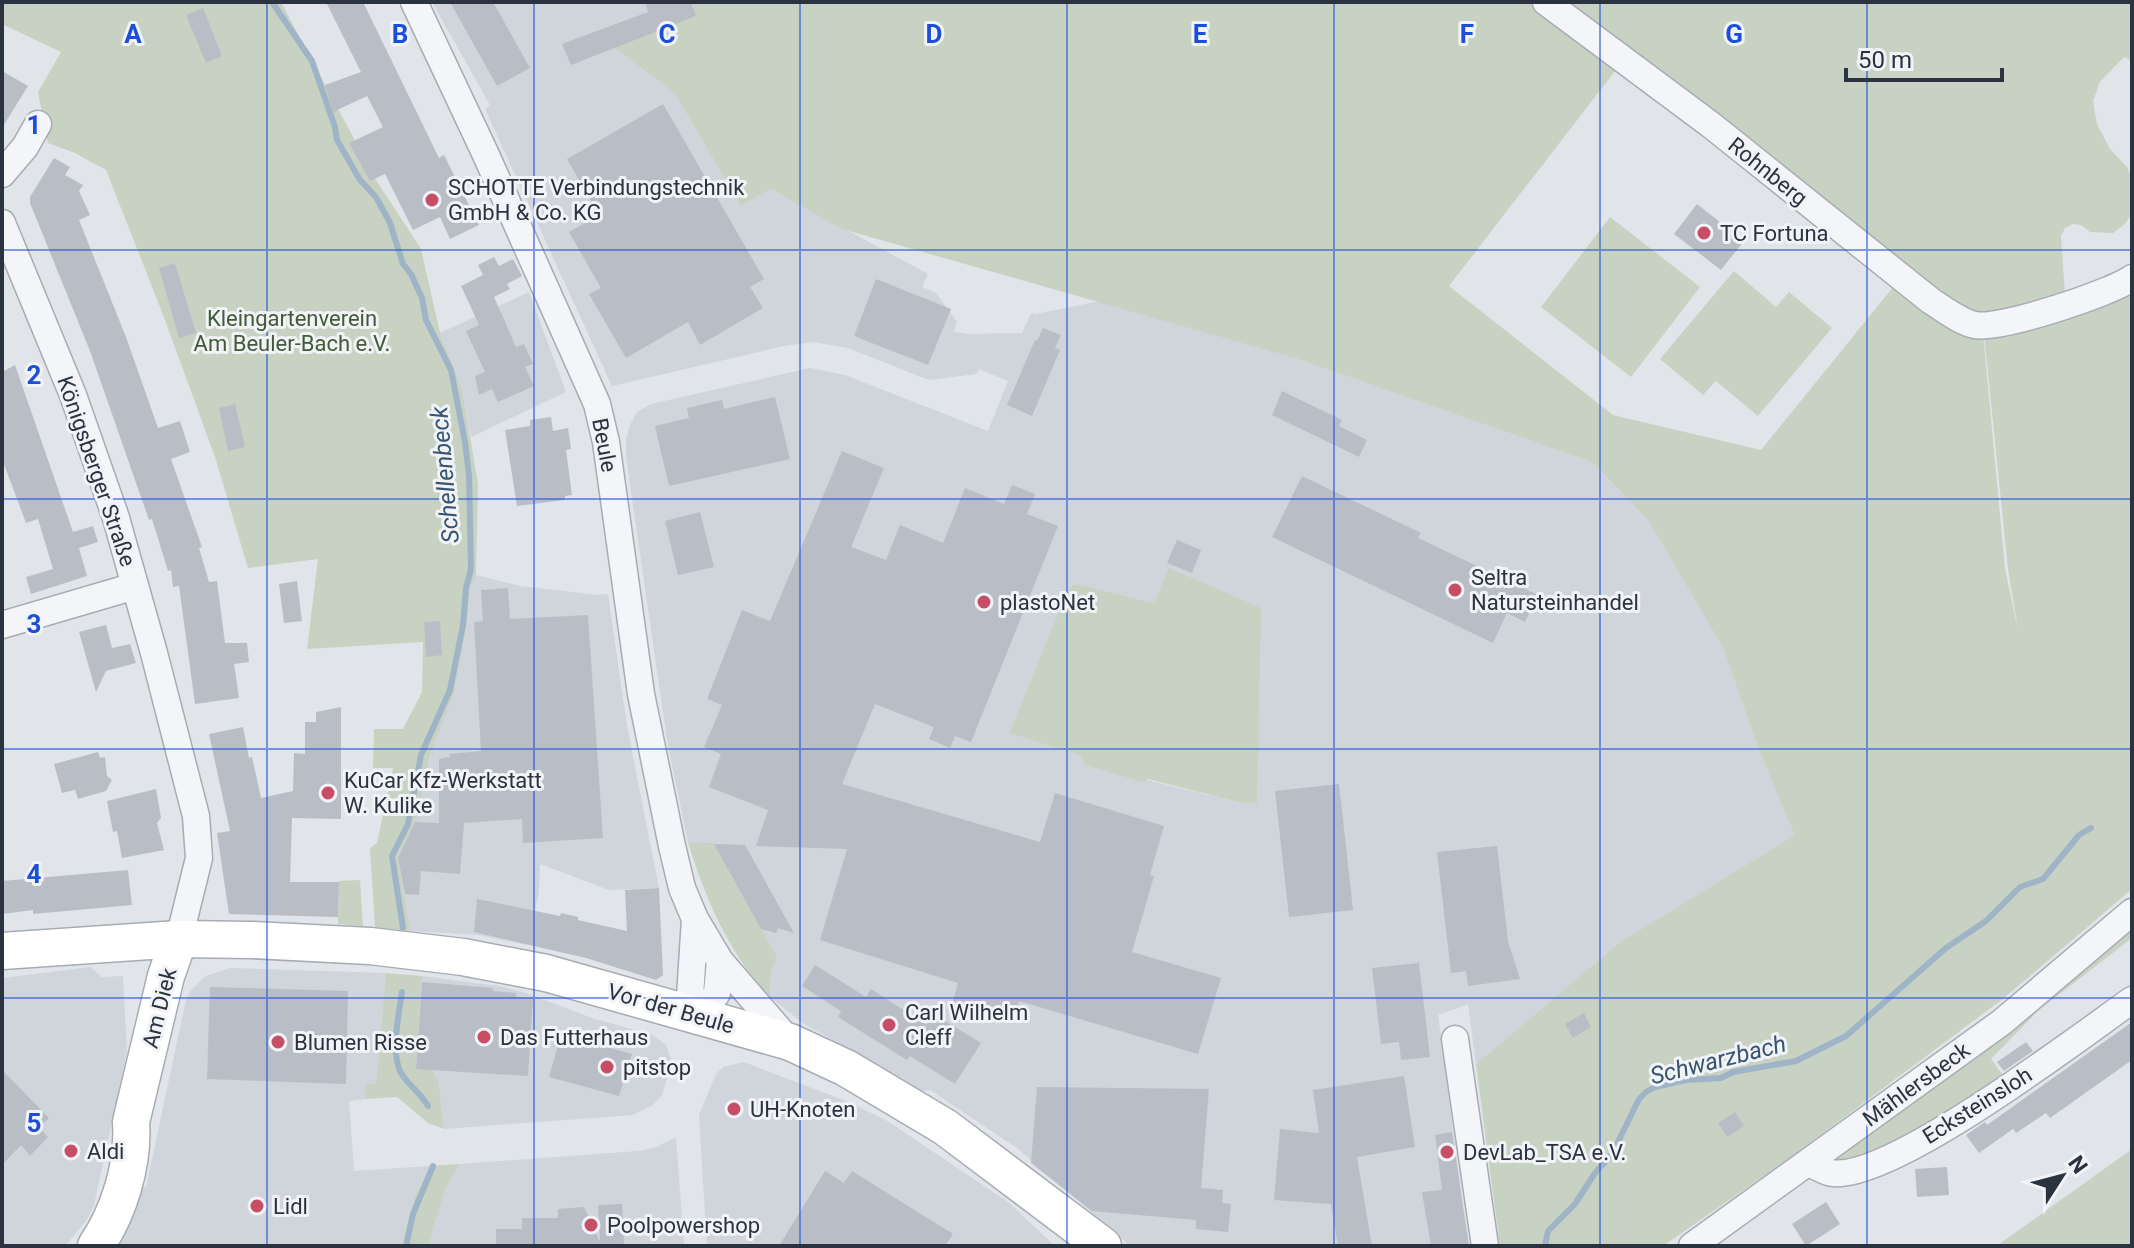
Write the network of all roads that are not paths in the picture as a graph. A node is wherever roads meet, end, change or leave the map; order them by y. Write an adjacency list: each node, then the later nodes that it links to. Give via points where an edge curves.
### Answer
1 (414, 2): 10 (street, Beule, via 597,404 641,694 682,888)
2 (1546, 2): 6 (street, Rohnberg, via 1951,314 1976,325 2012,321)
3 (38, 124): 4 (street)
4 (2, 174)
5 (2, 223): 7 (street, Königsberger Straße, via 73,395)
6 (2132, 278)
7 (135, 586): 8 (street, Königsberger Straße); 11 (street, Königsberger Straße, via 199,839)
8 (2, 625)
9 (2132, 912): 18 (street, Mählersbeck, via 2002,1022)
10 (695, 919): 13 (street, Beule); 15 (street, Beule, via 690,996)
11 (179, 939): 12 (main road, Am Diek); 15 (main road, Vor der Beule, via 370,946 463,957 546,973); 19 (main road, Am Diek, via 131,1122 133,1143 121,1193)
12 (2, 951)
13 (720, 961): 15 (street, via 717,993); 17 (street, Beule)
14 (2132, 1000): 18 (street, Ecksteinsloh, via 2000,1094 1903,1152 1832,1173)
15 (702, 1016): 17 (main road, Vor der Beule)
16 (1455, 1039): 21 (street)
17 (790, 1042): 20 (main road, Vor der Beule, via 846,1068 945,1127)
18 (1809, 1163): 22 (street, Mählersbeck)
19 (96, 1246)
20 (1103, 1246)
21 (1485, 1246)
22 (1692, 1246)

